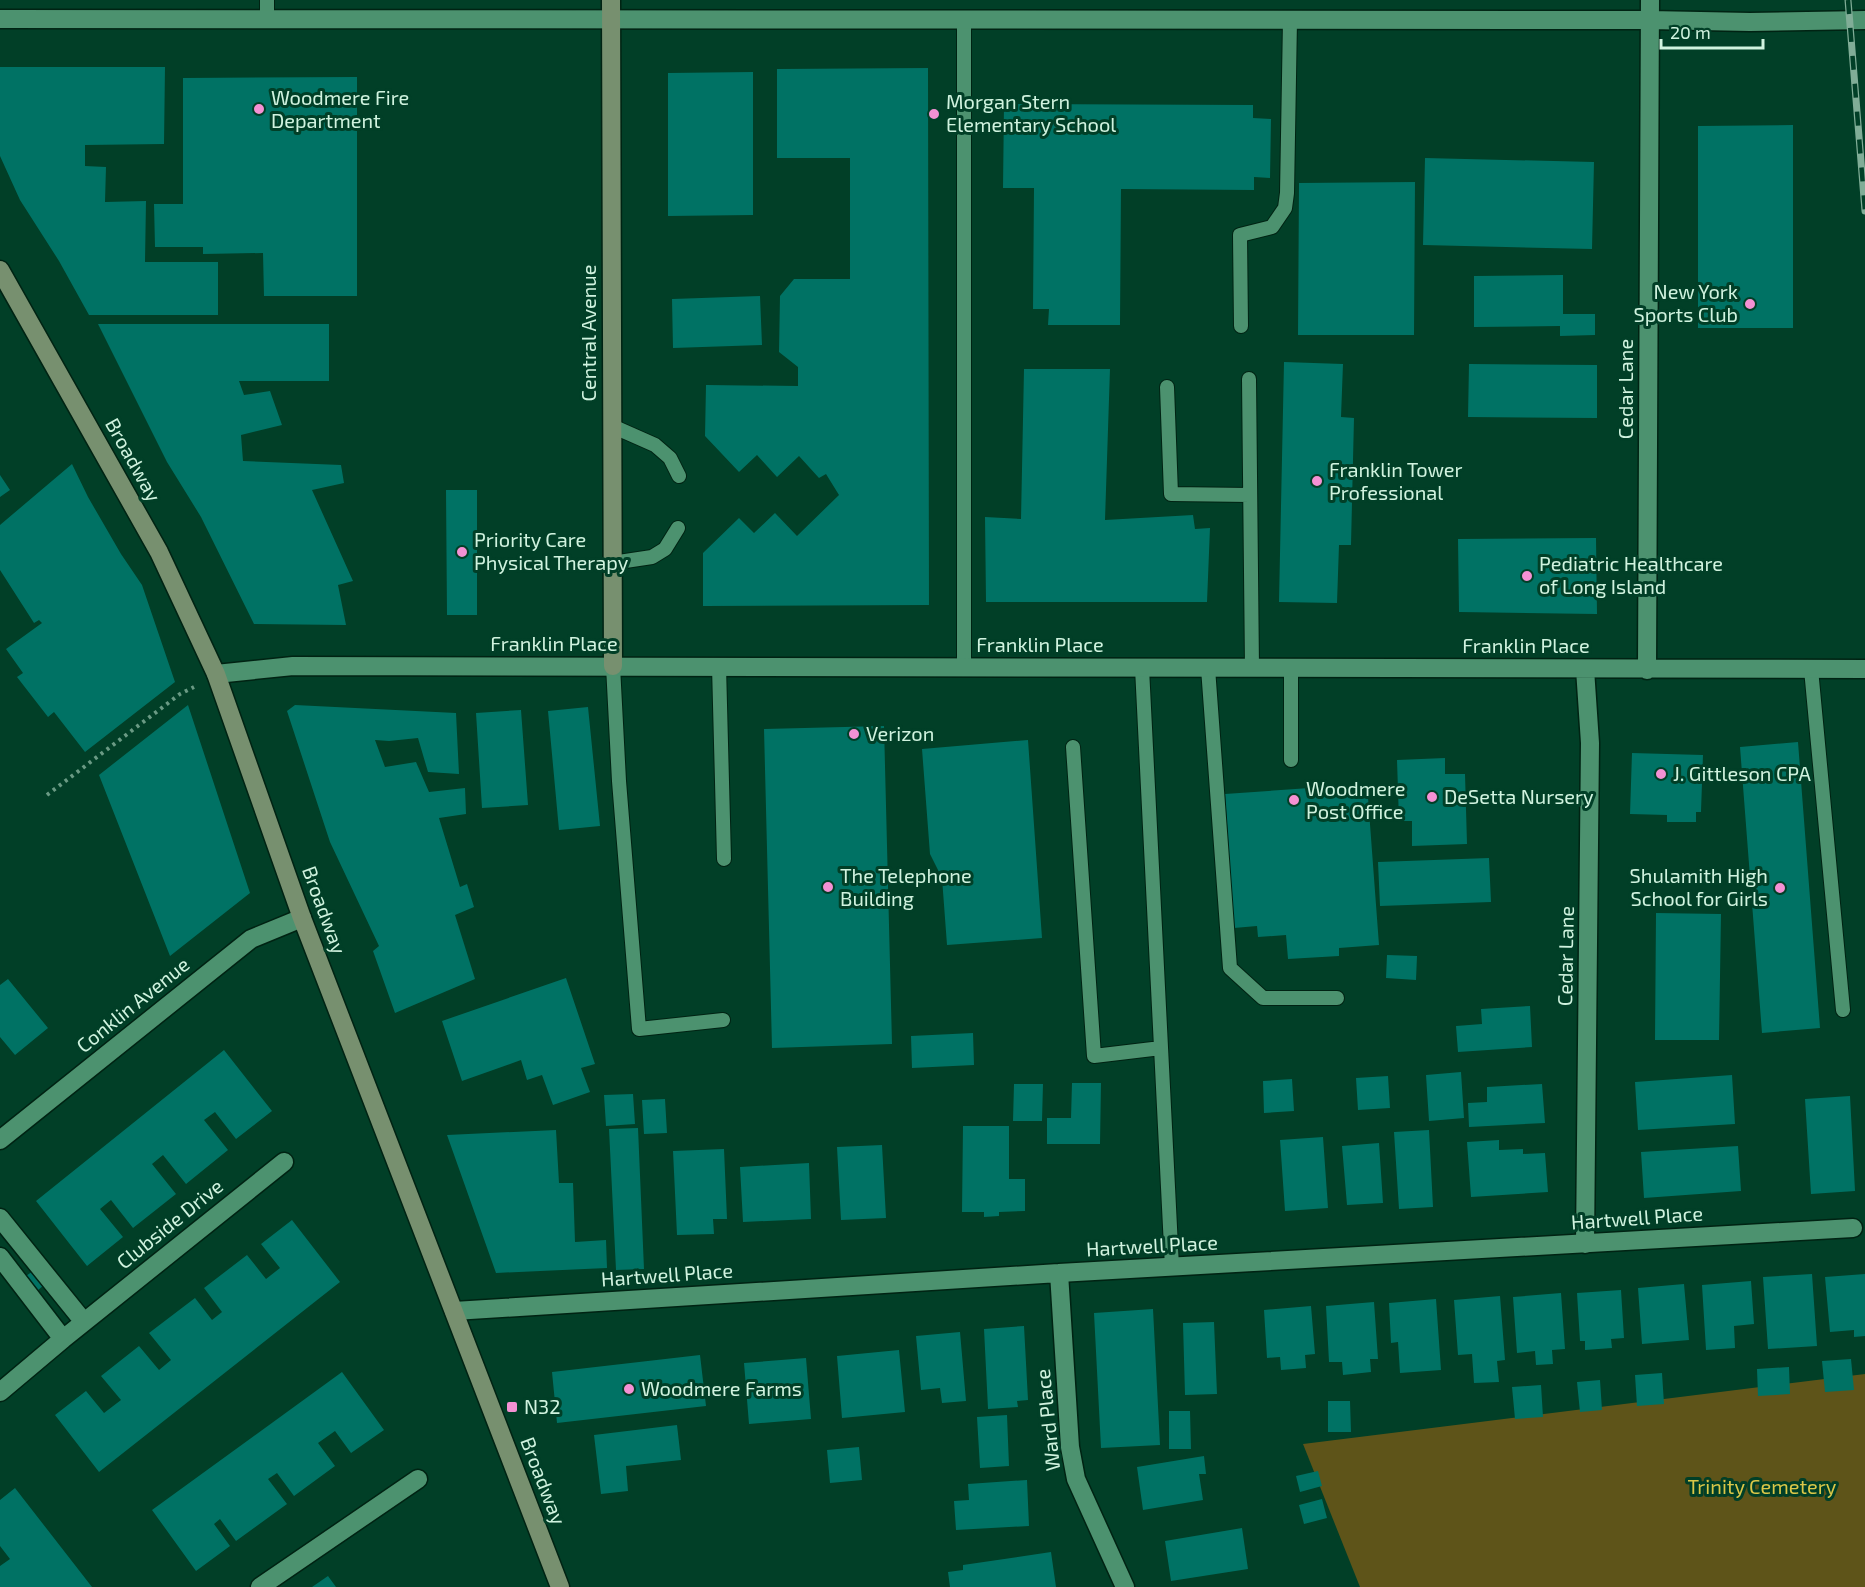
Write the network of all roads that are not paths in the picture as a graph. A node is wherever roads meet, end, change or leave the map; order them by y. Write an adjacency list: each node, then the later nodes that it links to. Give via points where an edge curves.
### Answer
1 (611, 0): 5 (main road, Central Avenue)
2 (1650, 0): 8 (street, Cedar Lane)
3 (267, 9): 4 (street); 5 (street)
4 (0, 19)
5 (611, 19): 6 (street); 14 (main road, Central Avenue)
6 (964, 20): 7 (street); 21 (lane)
7 (1290, 20): 8 (street); 11 (lane, via 1285,208 1272,227 1240,235)
8 (1650, 20): 9 (street); 29 (street, Cedar Lane)
9 (1865, 20)
10 (0, 270): 30 (main road, Broadway, via 159,552)
11 (1241, 326)
12 (1249, 379): 16 (lane)
13 (1167, 387): 16 (lane, via 1171,494)
14 (612, 426): 15 (lane, via 655,445 670,458); 18 (main road, Central Avenue)
15 (679, 476)
16 (1250, 495): 24 (lane)
17 (678, 528): 18 (lane, via 665,549 652,557)
18 (612, 563): 19 (main road, Central Avenue)
19 (613, 666): 20 (street, Franklin Place); 30 (street, Franklin Place, via 293,666); 37 (lane, via 639,1029)
20 (719, 666): 21 (street, Franklin Place); 33 (lane)
21 (964, 668): 22 (street, Franklin Place)
22 (1142, 668): 23 (street, Franklin Place); 38 (lane)
23 (1208, 668): 24 (street, Franklin Place); 35 (lane, via 1230,968 1263,998)
24 (1252, 668): 25 (street, Franklin Place)
25 (1291, 668): 26 (street, Franklin Place); 32 (lane)
26 (1585, 669): 29 (street, Franklin Place); 43 (street, Cedar Lane, via 1590,742)
27 (1811, 669): 28 (street, Franklin Place); 29 (street, Franklin Place); 36 (lane)
28 (1865, 669)
29 (1647, 670)
30 (216, 674): 34 (main road, Broadway)
31 (1072, 747): 38 (lane, via 1094,1056)
32 (1291, 760)
33 (724, 859)
34 (302, 918): 39 (street, Conklin Avenue, via 251,939); 47 (main road, Broadway)
35 (1337, 998)
36 (1843, 1010)
37 (723, 1020)
38 (1161, 1048): 45 (lane)
39 (0, 1140)
40 (284, 1162): 48 (street, Clubside Drive)
41 (0, 1218): 48 (street)
42 (1853, 1228): 43 (street, Hartwell Place)
43 (1585, 1244): 45 (street, Hartwell Place)
44 (0, 1257): 49 (street)
45 (1172, 1267): 46 (street, Hartwell Place)
46 (1059, 1273): 47 (street, Hartwell Place); 54 (street, Ward Place, via 1070,1447 1076,1479)
47 (454, 1311): 53 (main road, Broadway)
48 (84, 1322): 49 (street, Clubside Drive)
49 (63, 1339): 50 (street, Clubside Drive)
50 (0, 1392)
51 (418, 1479): 52 (street)
52 (260, 1587)
53 (560, 1587)
54 (1125, 1587)

